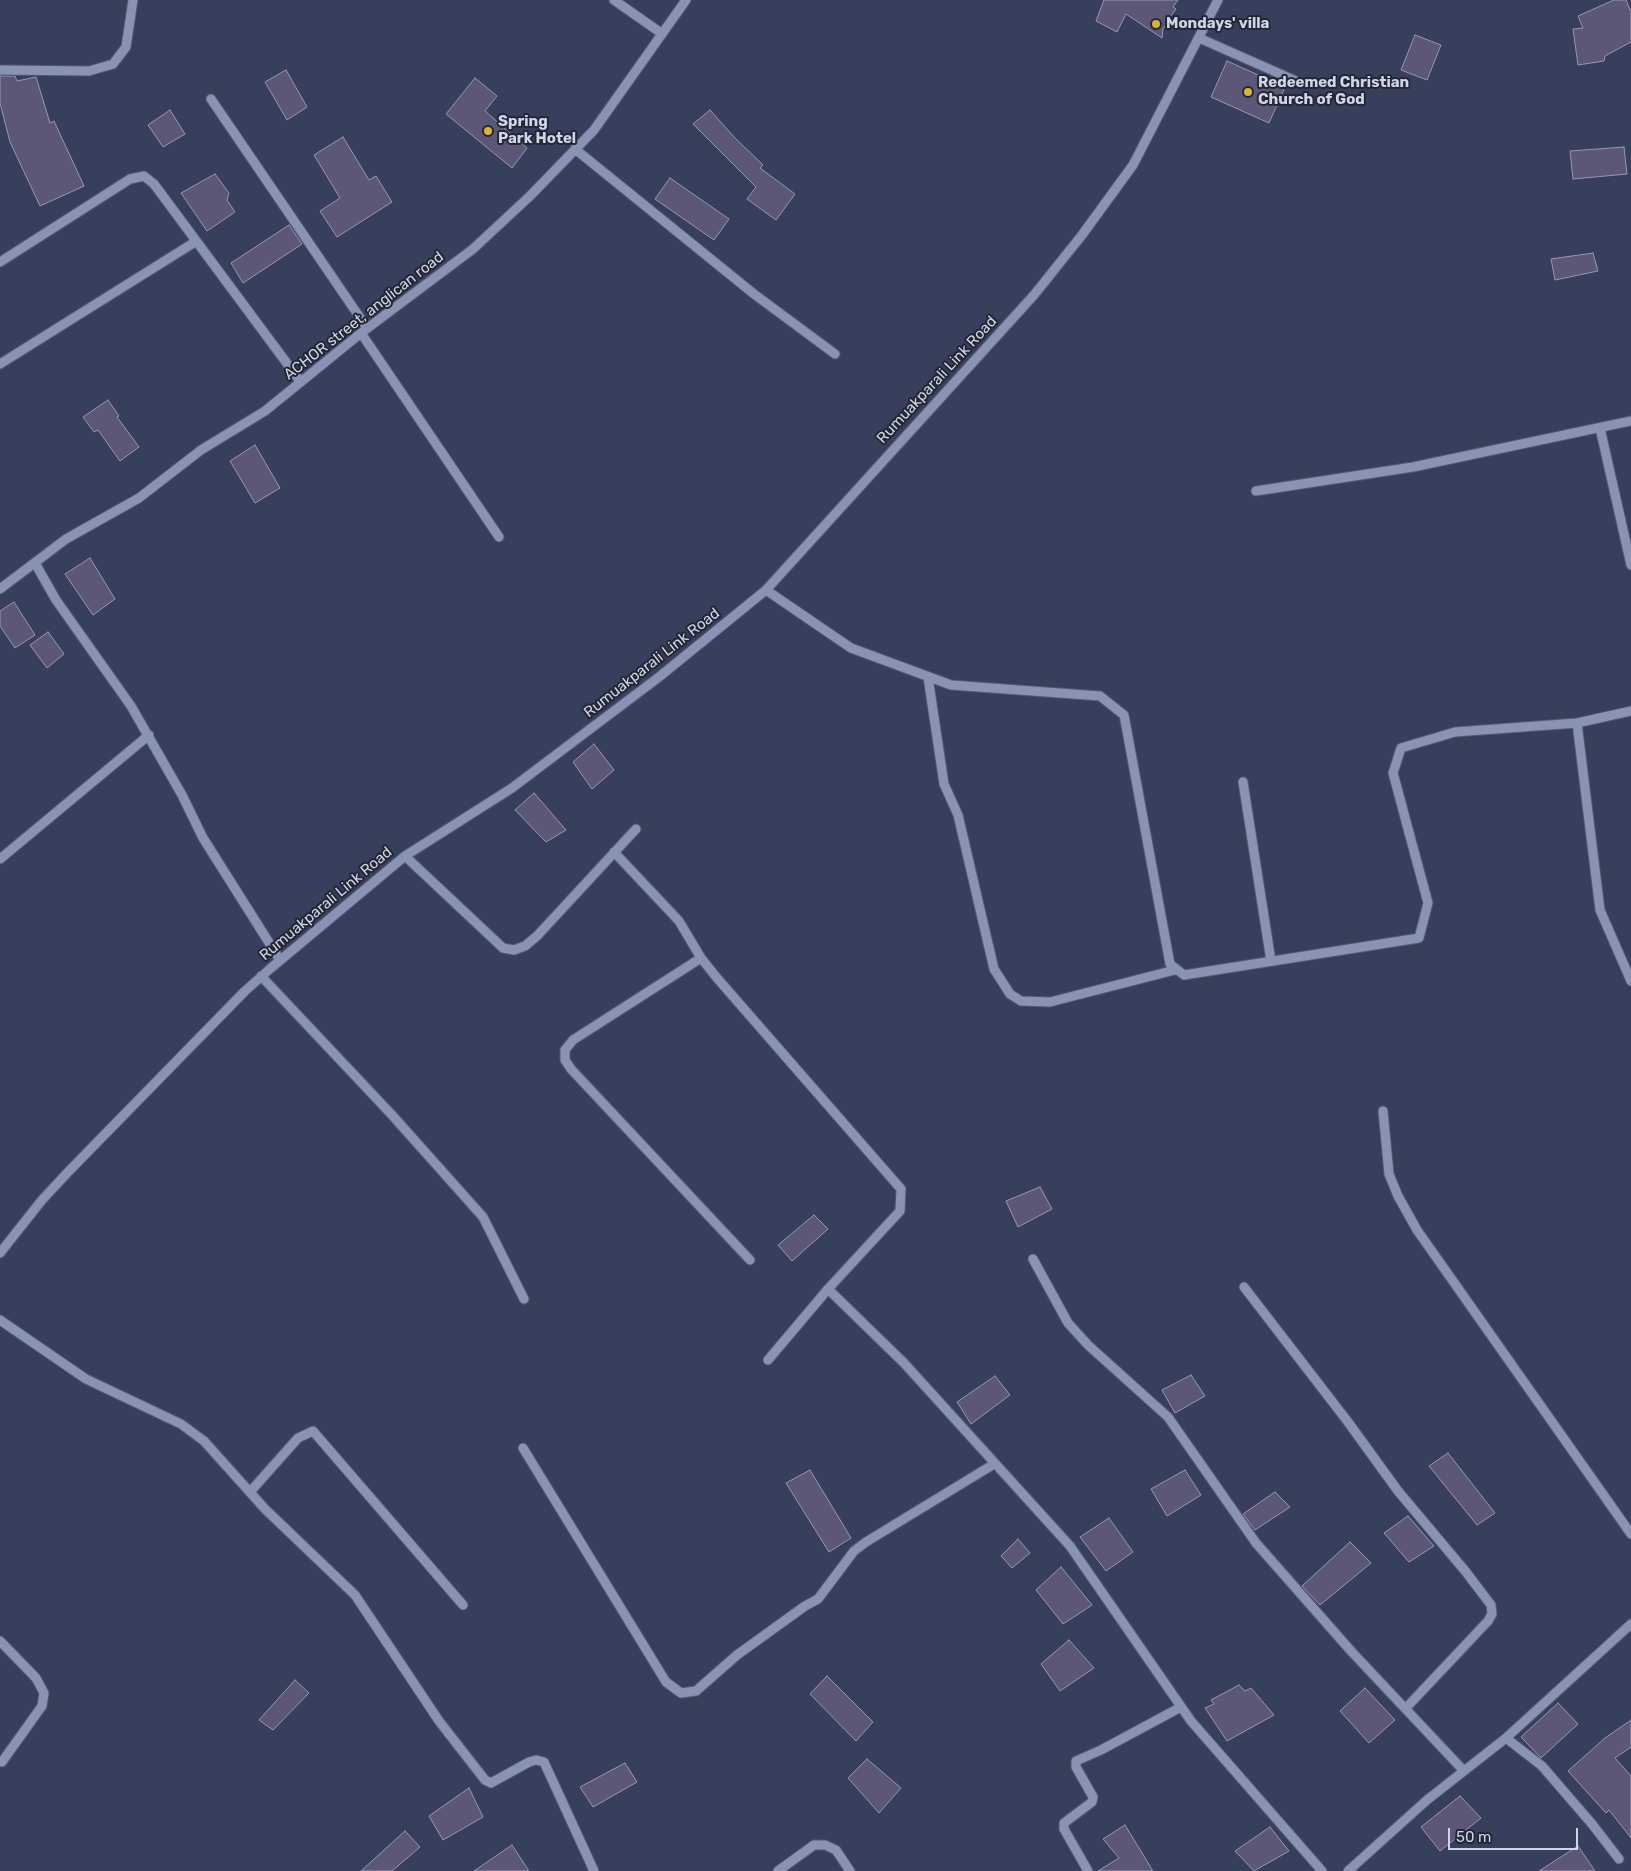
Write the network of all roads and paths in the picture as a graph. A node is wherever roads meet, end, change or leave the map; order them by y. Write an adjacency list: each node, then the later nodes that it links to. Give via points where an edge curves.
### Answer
1 (133, 0): 7 (street, via 126,47 113,64 88,72)
2 (614, 0): 5 (street)
3 (686, 0): 5 (street, ACHOR street, anglican road)
4 (1218, 0): 6 (street, Rumuakparali Link Road)
5 (662, 33): 10 (street, ACHOR street, anglican road, via 594,130)
6 (1200, 38): 8 (street); 24 (street, Rumuakparali Link Road, via 1133,166 1040,288)
7 (0, 70)
8 (1294, 80)
9 (211, 100): 13 (street)
10 (575, 149): 13 (street, ACHOR street, anglican road, via 473,249); 14 (street, via 754,294)
11 (195, 242): 12 (street, via 154,184 144,176 130,179); 15 (street); 16 (street)
12 (0, 262)
13 (364, 331): 16 (street, ACHOR street, anglican road); 20 (street)
14 (835, 354)
15 (0, 364)
16 (300, 381): 21 (street, ACHOR street, anglican road, via 265,411 201,450 139,498 66,539)
17 (1631, 421): 18 (street)
18 (1600, 428): 19 (street, via 1414,468); 22 (street)
19 (1256, 491)
20 (500, 537)
21 (35, 563): 23 (street, ACHOR street, anglican road); 28 (street, via 56,600)
22 (1631, 565)
23 (0, 589)
24 (766, 590): 25 (street, via 851,648); 32 (street, Rumuakparali Link Road, via 659,677 512,788)
25 (928, 677): 37 (street, via 951,686 1100,696 1124,715 1170,964); 37 (street, via 944,784 958,815 994,969 1010,994 1021,1002 1050,1002)
26 (1631, 711): 27 (street)
27 (1576, 723): 36 (street, via 1455,732 1401,748 1394,773 1428,903 1419,938); 39 (street, via 1600,910)
28 (149, 735): 33 (street); 35 (street, via 203,838)
29 (1243, 782): 36 (street)
30 (636, 829): 31 (street)
31 (614, 852): 32 (street, via 537,936 514,950 503,948); 34 (street, via 679,921)
32 (405, 856): 35 (street, Rumuakparali Link Road)
33 (0, 859)
34 (701, 958): 43 (street, via 573,1040 566,1050 565,1060); 45 (street, via 901,1189 900,1211)
35 (280, 960): 38 (street, Rumuakparali Link Road)
36 (1271, 961): 37 (street, via 1184,975)
37 (1175, 970)
38 (261, 976): 41 (street, Rumuakparali Link Road, via 69,1171); 46 (street, via 392,1114 483,1217)
39 (1631, 981)
40 (1383, 1111): 52 (street, via 1390,1174 1417,1230)
41 (0, 1253)
42 (1033, 1259): 57 (street, via 1068,1323 1168,1417 1256,1543)
43 (750, 1260)
44 (1244, 1287): 57 (street, via 1398,1491 1490,1605 1492,1614 1488,1621)
45 (828, 1289): 48 (street); 50 (street, via 904,1363)
46 (524, 1300)
47 (0, 1320): 51 (street, via 86,1379 181,1424 204,1441)
48 (768, 1360)
49 (523, 1448): 50 (street, via 666,1682 681,1693 696,1691 737,1656 818,1599 854,1551 866,1542)
50 (994, 1464): 56 (street, via 1070,1546)
51 (250, 1492): 53 (street, via 298,1438 313,1431); 62 (street, via 355,1595 439,1721 485,1780 491,1783 529,1762 544,1762)
52 (1631, 1534)
53 (463, 1605)
54 (1631, 1624): 58 (street)
55 (0, 1641): 59 (street, via 36,1678 44,1693 42,1706)
56 (1182, 1707): 65 (street, via 1076,1761 1076,1767 1093,1797 1089,1807 1064,1823 1064,1829); 66 (street)
57 (1406, 1708): 60 (street)
58 (1506, 1738): 60 (street); 61 (street, via 1542,1766)
59 (2, 1762)
60 (1464, 1770): 67 (street)
61 (1619, 1859)
62 (594, 1871)
63 (778, 1871): 64 (street, via 814,1845 836,1850)
64 (850, 1871)
65 (1088, 1871)
66 (1322, 1871)
67 (1348, 1871)

